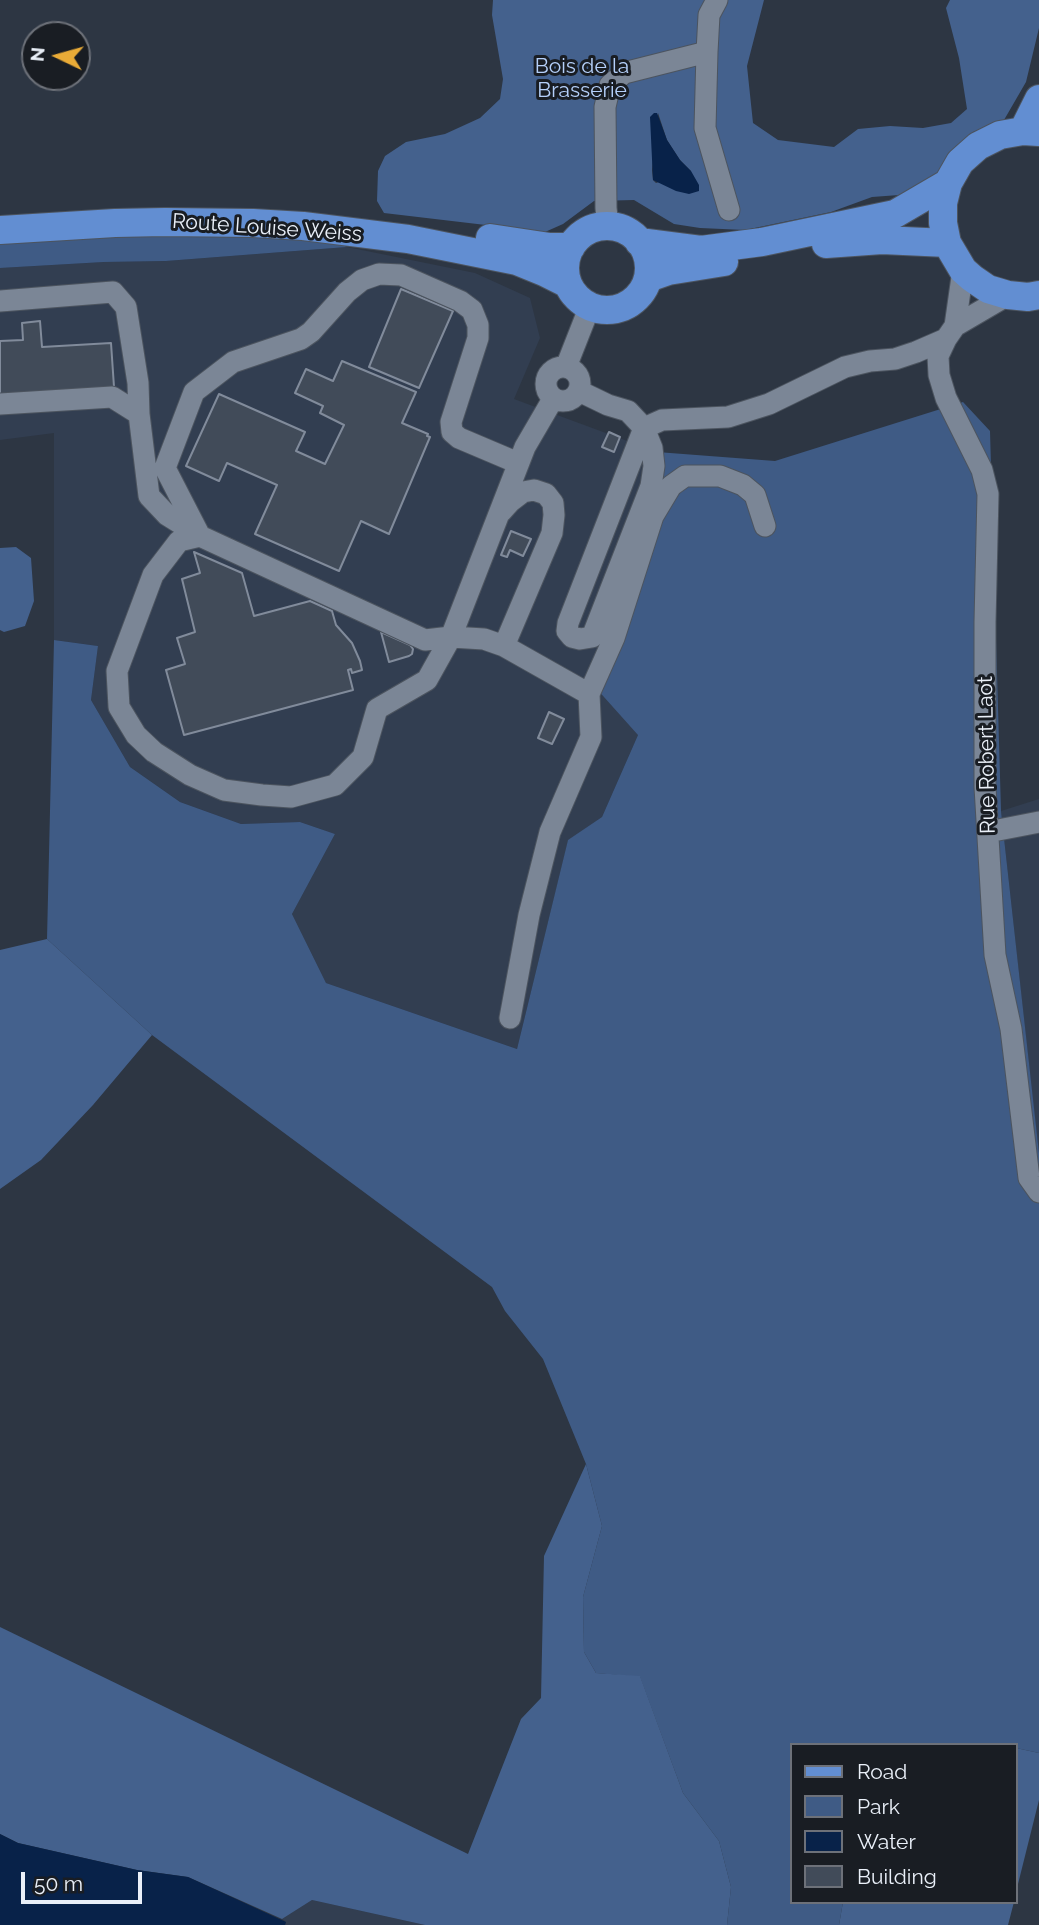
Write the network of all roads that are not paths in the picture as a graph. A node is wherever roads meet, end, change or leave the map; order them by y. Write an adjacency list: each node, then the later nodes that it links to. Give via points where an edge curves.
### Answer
1 (717, 0): 2 (street, via 709,15)
2 (707, 52): 6 (street, via 705,128); 8 (street, via 624,73 610,85 605,107)
3 (1039, 99): 4 (main road)
4 (1031, 132): 5 (main road, via 1000,135 978,145 960,162)
5 (948, 183): 10 (main road, via 895,214 762,242 701,250); 11 (main road, via 943,203)
6 (729, 210)
7 (0, 213): 12 (main road, Route Louise Weiss, via 165,203 305,209)
8 (608, 226): 10 (main road); 12 (main road, via 583,234)
9 (0, 230): 15 (main road, Route Louise Weiss, via 165,222 303,226 408,239 517,261)
10 (639, 242): 14 (main road, via 648,259)
11 (947, 243): 13 (main road); 14 (main road, via 882,240 825,244)
12 (571, 247): 15 (main road, via 565,265)
13 (963, 270): 16 (main road, via 988,289); 20 (street, Rue Robert Laot)
14 (648, 278): 19 (main road, via 630,304 610,310)
15 (568, 284): 19 (main road)
16 (1007, 295): 17 (main road); 20 (street)
17 (1039, 295)
18 (0, 300): 25 (street, via 113,292 126,307)
19 (590, 306): 21 (street)
20 (950, 333): 26 (street, via 916,352 845,367 769,404 728,417 662,421); 35 (street, Rue Robert Laot, via 938,356 939,375 982,470 988,494)
21 (566, 367): 22 (street, via 579,379); 23 (street, via 554,369 546,379 546,390)
22 (579, 391): 23 (street, via 564,402); 26 (street, via 628,411)
23 (553, 399): 27 (street)
24 (0, 404): 25 (street, via 111,397)
25 (139, 414): 30 (street, via 149,496 167,515)
26 (644, 428): 26 (street, via 568,623 572,637 592,637 651,486 652,448)
27 (521, 455): 28 (street); 30 (street, via 452,432 451,422 478,338 472,310 401,275 379,274 347,292 301,340 233,362 194,393 164,468)
28 (498, 516): 31 (street); 32 (street, via 523,492 546,494 553,503 552,533)
29 (765, 526): 33 (street, via 755,495 743,485 720,476 685,476 671,486 653,516 614,638)
30 (200, 536): 31 (street, via 425,640); 31 (street, via 179,541 153,575 117,671 119,707 136,735 154,752 224,790 291,797 335,785 363,757 377,709 427,680)
31 (451, 637): 32 (street, via 484,639)
32 (504, 646): 33 (street)
33 (589, 694): 36 (street, via 591,737 550,832)
34 (1039, 822): 35 (street)
35 (988, 832): 37 (street, Rue Robert Laot, via 995,956 1012,1029 1029,1178)
36 (510, 1018)
37 (1039, 1192)

